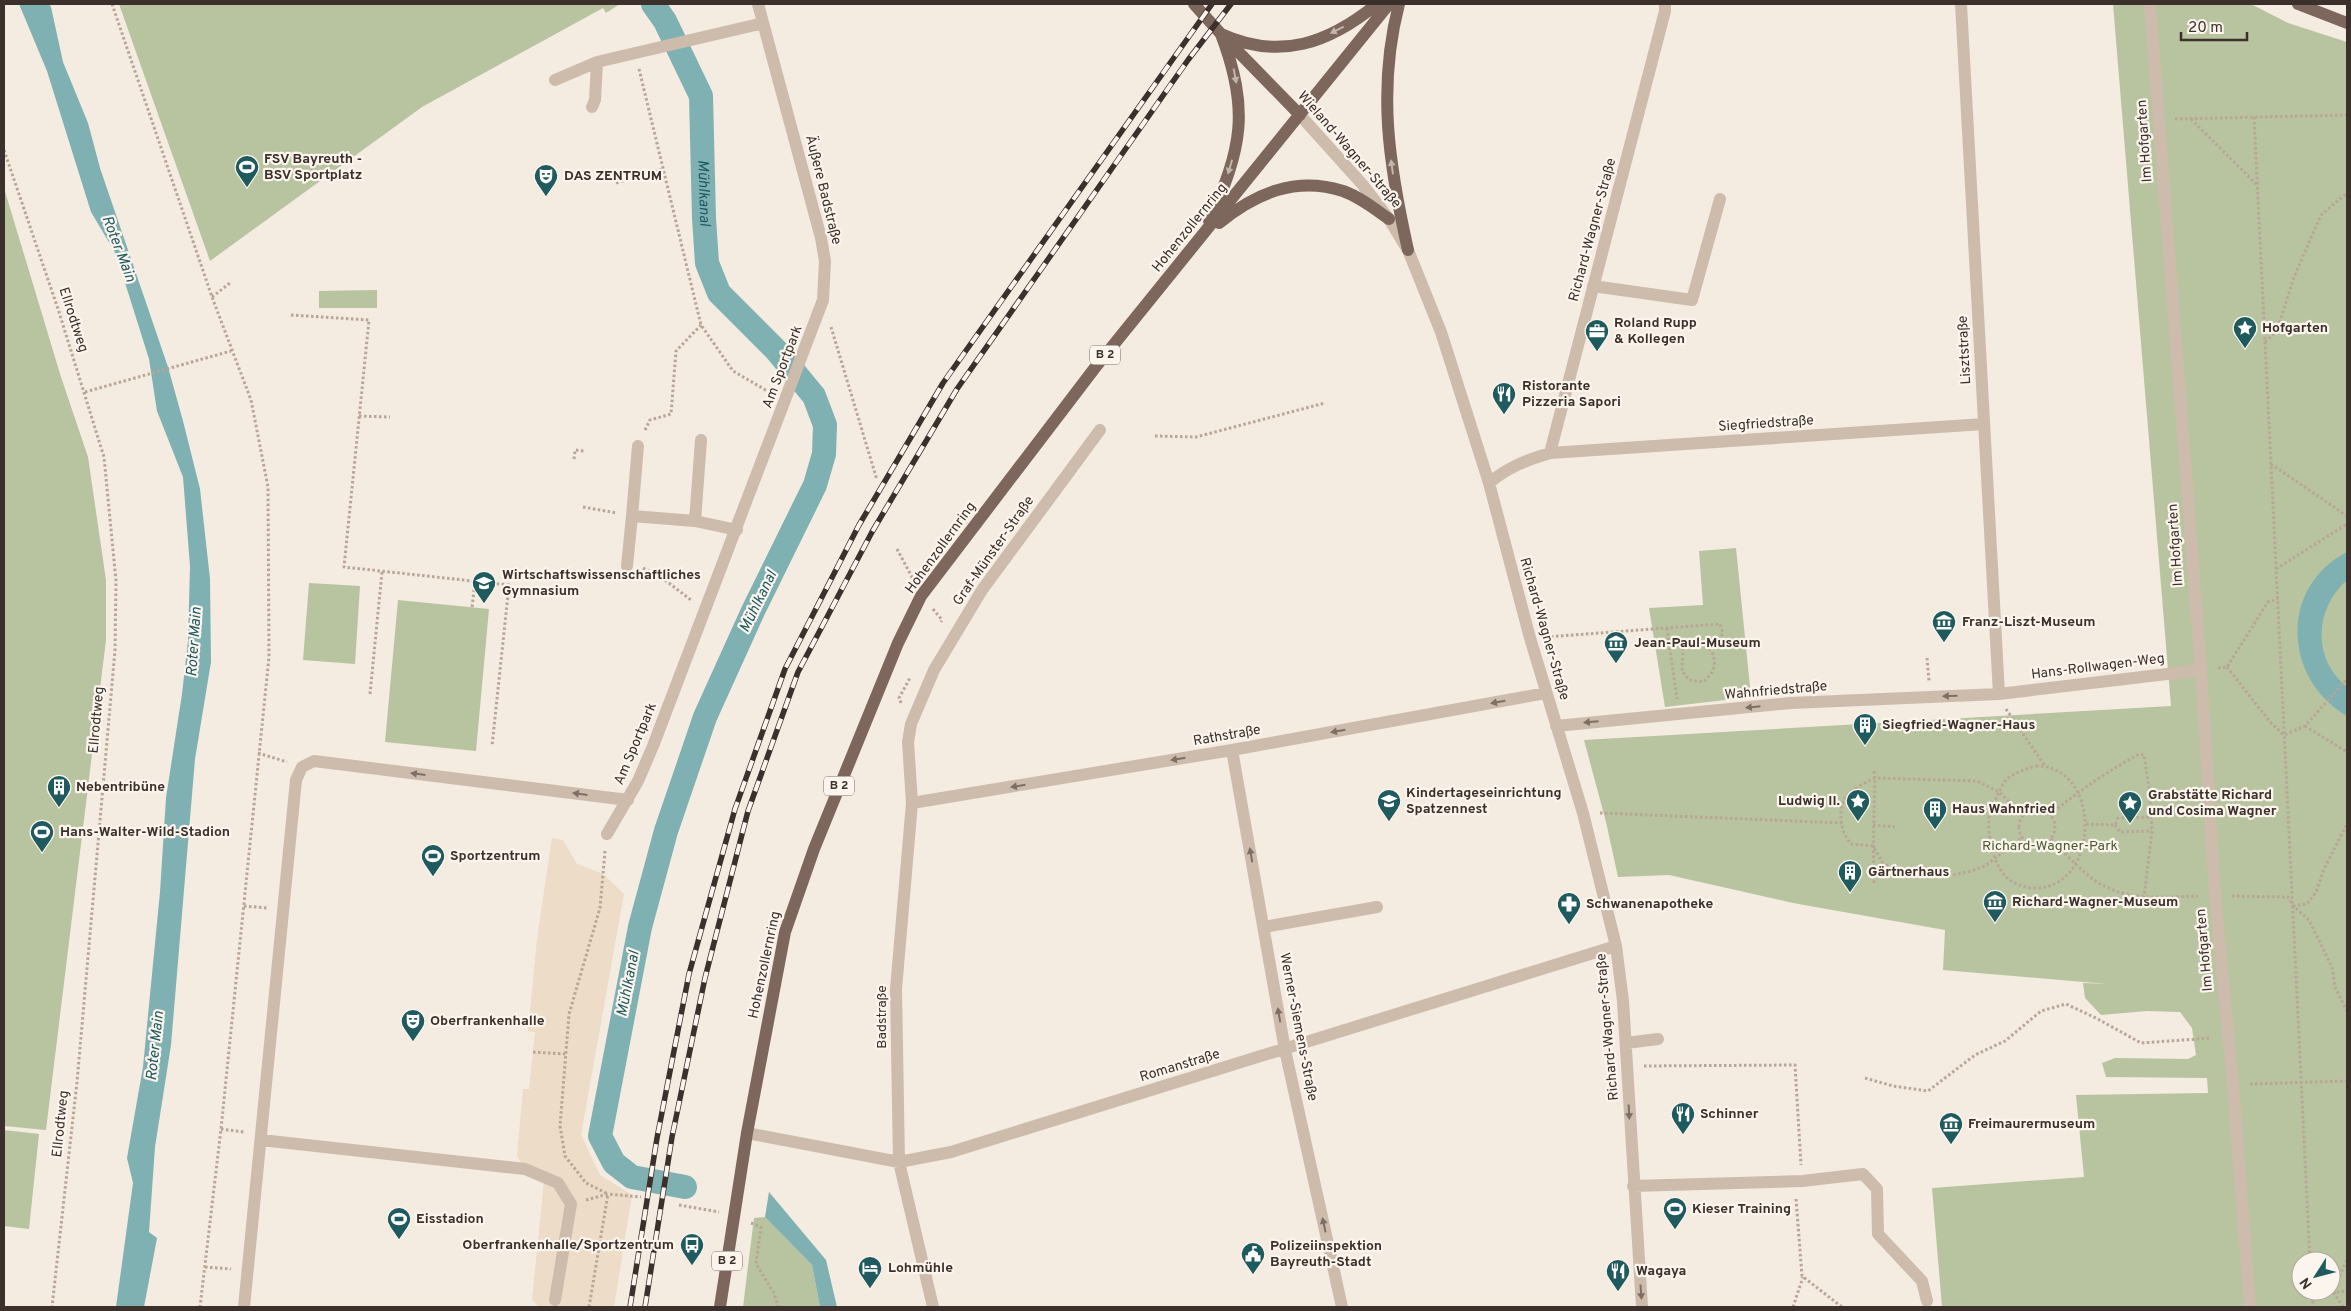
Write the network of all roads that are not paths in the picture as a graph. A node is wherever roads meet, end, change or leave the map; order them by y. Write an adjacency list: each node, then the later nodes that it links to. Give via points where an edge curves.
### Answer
1 (758, 4): 10 (street, Äußere Badstraße)
2 (1194, 4): 12 (main road, Wieland-Wagner-Straße)
3 (1377, 4): 12 (main road, one-way to 12, via 1344,27 1315,41 1290,48 1259,47)
4 (1389, 4): 16 (main road, Hohenzollernring / B 2)
5 (1399, 4): 20 (main road, one-way to 5, via 1392,169 1386,108 1388,53)
6 (1666, 4): 21 (street, Richard-Wagner-Straße)
7 (1961, 4): 23 (street, Lisztstraße)
8 (2150, 4): 33 (street, Im Hofgarten)
9 (2298, 4): 11 (main road)
10 (762, 22): 13 (street); 22 (street, Äußere Badstraße, via 822,238 825,261)
11 (2347, 23)
12 (1220, 34): 16 (main road, Wieland-Wagner-Straße); 19 (main road, one-way to 19, via 1233,67 1240,119 1225,186)
13 (597, 62): 14 (street); 15 (street)
14 (555, 80)
15 (592, 107)
16 (1300, 115): 18 (street, Wieland-Wagner-Straße); 19 (main road, Hohenzollernring / B 2)
17 (1720, 198): 21 (street, via 1692,300)
18 (1390, 219): 19 (main road, via 1344,192 1297,184 1254,200); 20 (street, Wieland-Wagner-Straße)
19 (1200, 239): 48 (main road, Hohenzollernring / B 2, via 1094,369 921,596 898,643 824,822 784,932)
20 (1408, 250): 28 (street, Wieland-Wagner-Straße, via 1441,332)
21 (1594, 286): 27 (street, Richard-Wagner-Straße)
22 (823, 300): 31 (street, Am Sportpark)
23 (1984, 424): 27 (street, Siegfriedstraße); 35 (street, Lisztstraße)
24 (1100, 430): 36 (street, Graf-Münster-Straße, via 982,590 934,670)
25 (701, 440): 30 (street)
26 (638, 446): 29 (street)
27 (1550, 453): 28 (street, via 1519,463)
28 (1489, 483): 34 (street, Richard-Wagner-Straße)
29 (632, 516): 30 (street); 32 (street)
30 (695, 521): 31 (street)
31 (737, 530): 39 (street, Am Sportpark, via 654,746)
32 (627, 564)
33 (2200, 670): 35 (street, Hans-Rollwagen-Weg); 59 (street, Im Hofgarten, via 2214,895)
34 (1546, 694): 37 (street, Richard-Wagner-Straße); 38 (street, Rathstraße, one-way to 38)
35 (1999, 694): 37 (street, Wahnfriedstraße, one-way to 37, via 1791,703)
36 (911, 724): 40 (street, Badstraße, via 908,742)
37 (1556, 726): 44 (street, Richard-Wagner-Straße, via 1583,813)
38 (1232, 750): 40 (street, Rathstraße, one-way to 40); 43 (street, Werner-Siemens-Straße, one-way to 38)
39 (628, 800): 41 (street, Am Sportpark); 49 (street, one-way to 49, via 314,761 302,767 296,780)
40 (912, 803): 50 (street, Badstraße, via 896,989)
41 (607, 834)
42 (1377, 907): 43 (street)
43 (1264, 927): 47 (street, Werner-Siemens-Straße, one-way to 43)
44 (1616, 946): 46 (street, Richard-Wagner-Straße); 47 (street, Romanstraße)
45 (1658, 1040): 46 (street)
46 (1626, 1043): 51 (street, Richard-Wagner-Straße, one-way to 51)
47 (1285, 1050): 50 (street, Romanstraße, via 951,1152); 57 (street, Werner-Siemens-Straße, one-way to 47)
48 (747, 1133): 50 (street, Romanstraße); 55 (main road, Hohenzollernring / B 2)
49 (261, 1140): 52 (street, via 525,1169 558,1183 571,1204); 54 (street)
50 (899, 1162): 56 (street, Badstraße)
51 (1633, 1186): 53 (street, via 1798,1181 1863,1174 1876,1188 1878,1234 1922,1281); 58 (street, Richard-Wagner-Straße, one-way to 58)
52 (555, 1300)
53 (1927, 1301)
54 (244, 1307)
55 (720, 1307)
56 (933, 1307)
57 (1342, 1307)
58 (1642, 1307)
59 (2250, 1307)

